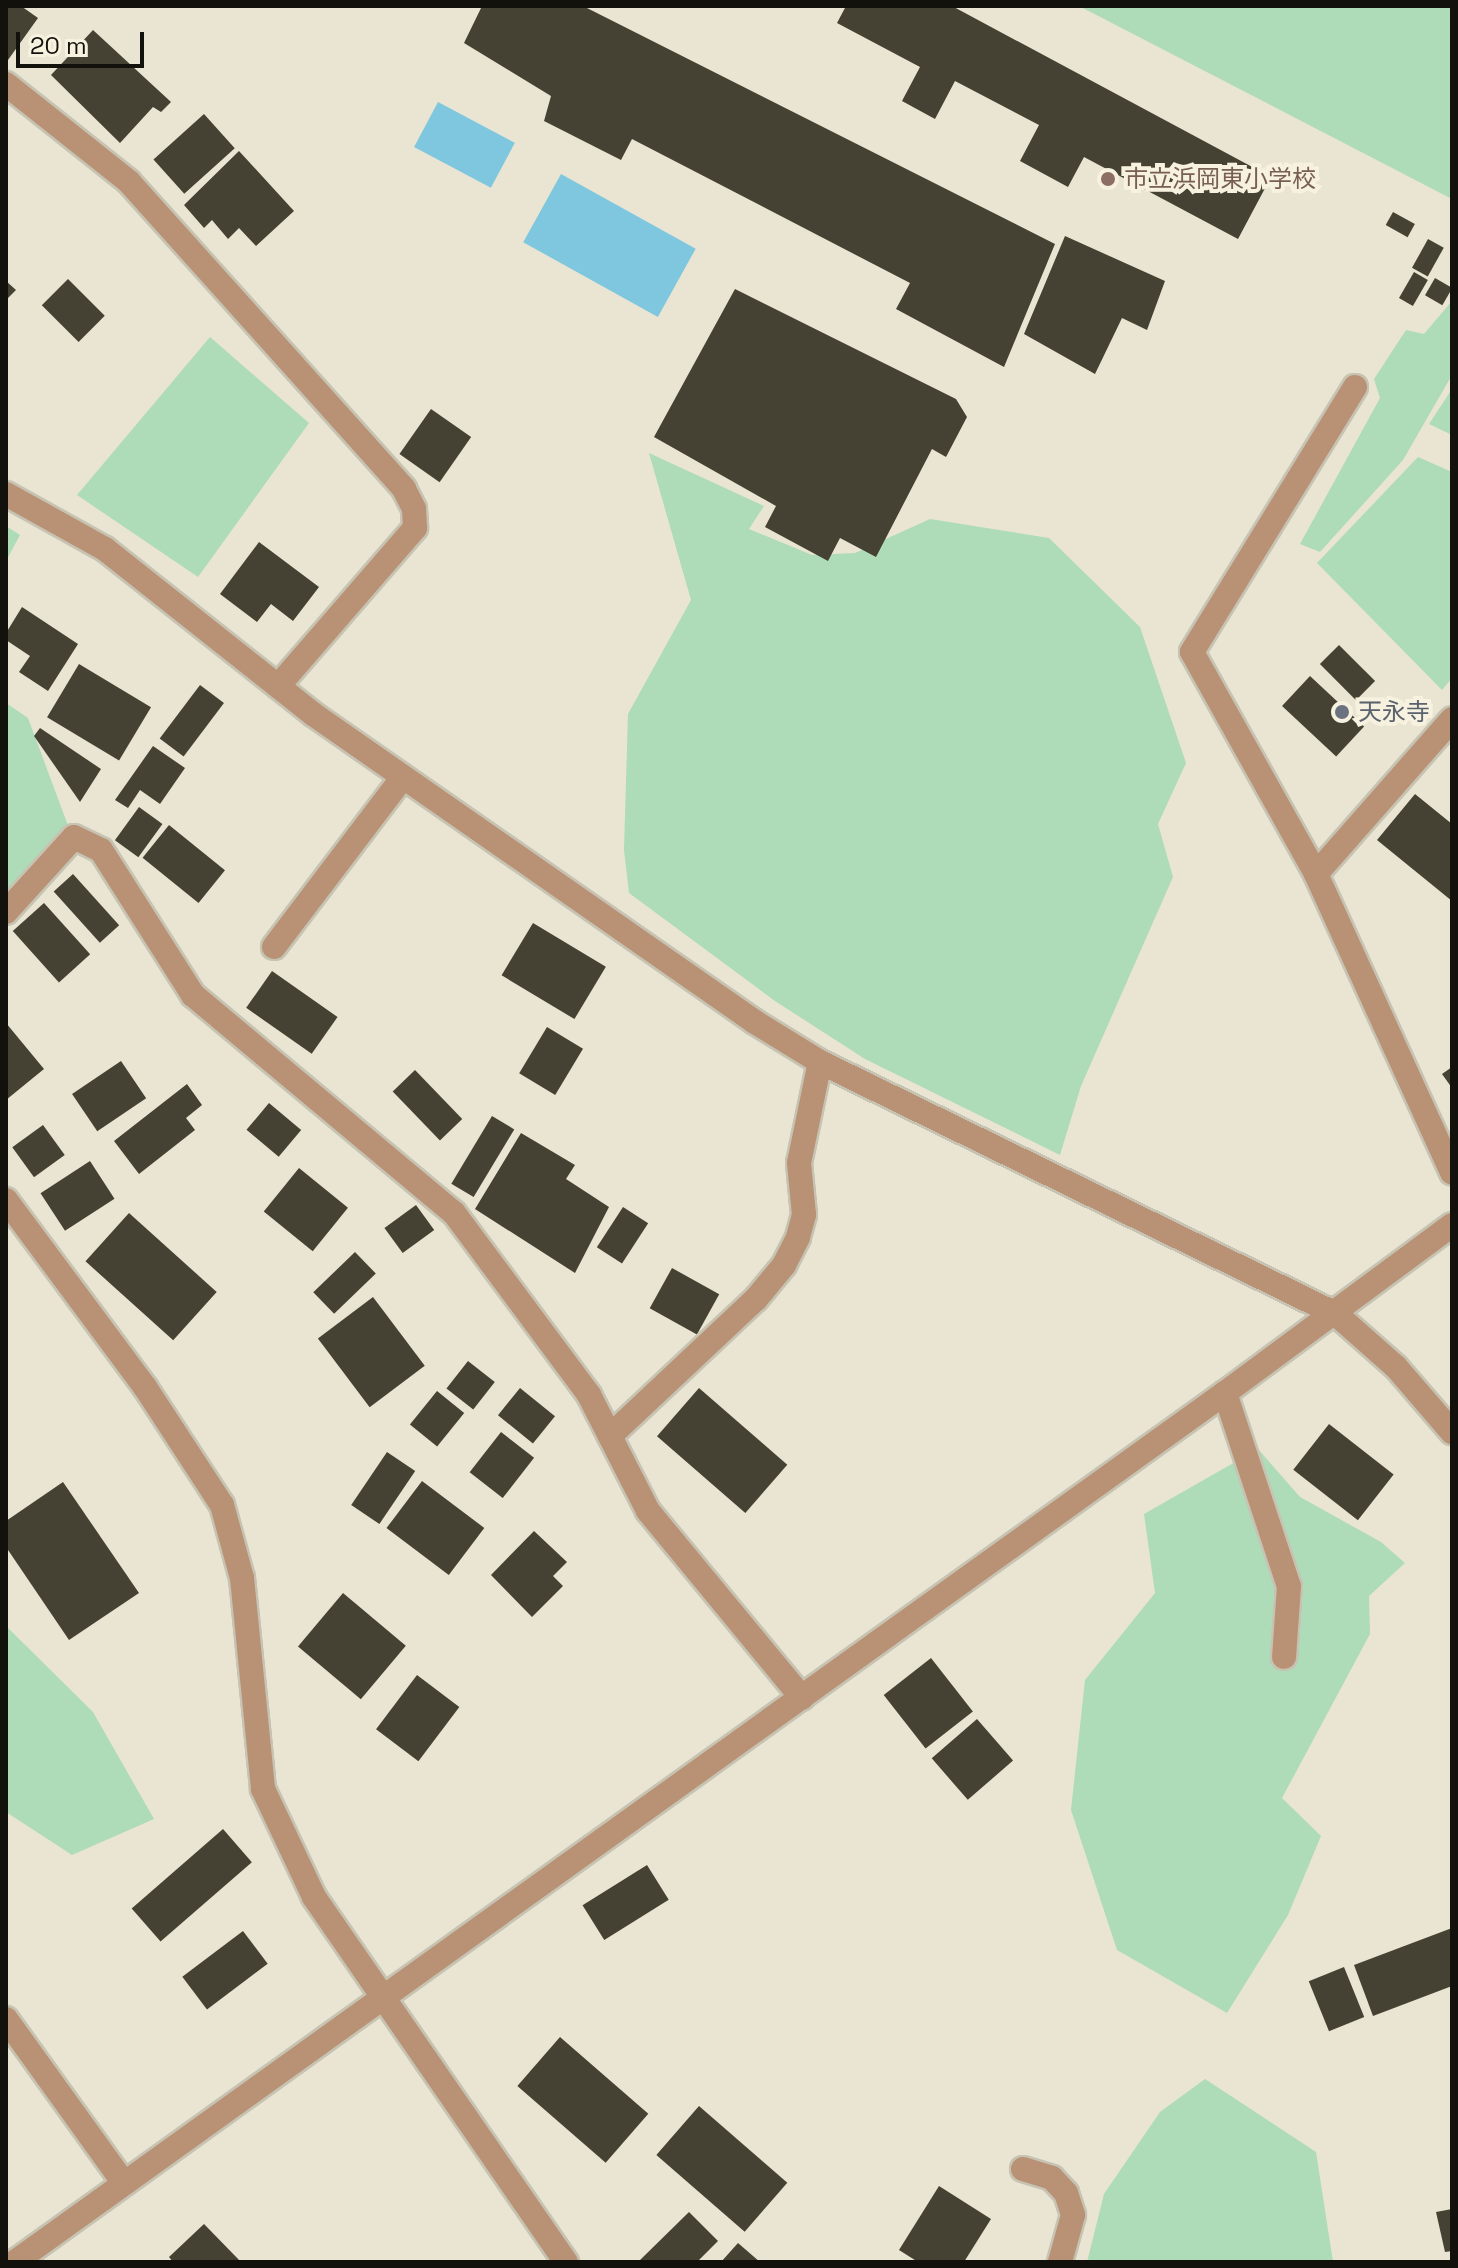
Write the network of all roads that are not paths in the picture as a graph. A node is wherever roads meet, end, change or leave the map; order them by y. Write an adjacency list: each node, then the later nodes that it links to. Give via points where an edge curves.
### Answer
1 (6, 84): 4 (street, via 129,182 404,489 414,509 415,528)
2 (1355, 387): 7 (street, via 1192,652)
3 (6, 494): 4 (street, via 105,549)
4 (278, 686): 6 (street)
5 (1452, 719): 7 (street)
6 (403, 777): 9 (street); 10 (street)
7 (1316, 874): 11 (street)
8 (6, 912): 17 (street, via 74,837 101,850 193,995 454,1213 589,1395)
9 (274, 947)
10 (820, 1062): 14 (street); 17 (street, via 799,1163 804,1215 784,1265 756,1299)
11 (1452, 1173)
12 (6, 1200): 20 (street, via 145,1387 222,1505 242,1578 263,1789 314,1897)
13 (1452, 1225): 14 (street)
14 (1336, 1314): 15 (street); 16 (street, via 1396,1367)
15 (1225, 1393): 18 (street, via 1289,1586); 19 (street)
16 (1452, 1432)
17 (610, 1436): 19 (street, via 648,1511)
18 (1284, 1657)
19 (802, 1698): 20 (street)
20 (384, 1998): 23 (street); 25 (street)
21 (6, 2019): 23 (street)
22 (1023, 2169): 26 (street, via 1052,2178 1066,2193 1073,2215)
23 (124, 2183): 24 (street)
24 (15, 2262)
25 (566, 2262)
26 (1060, 2262)

